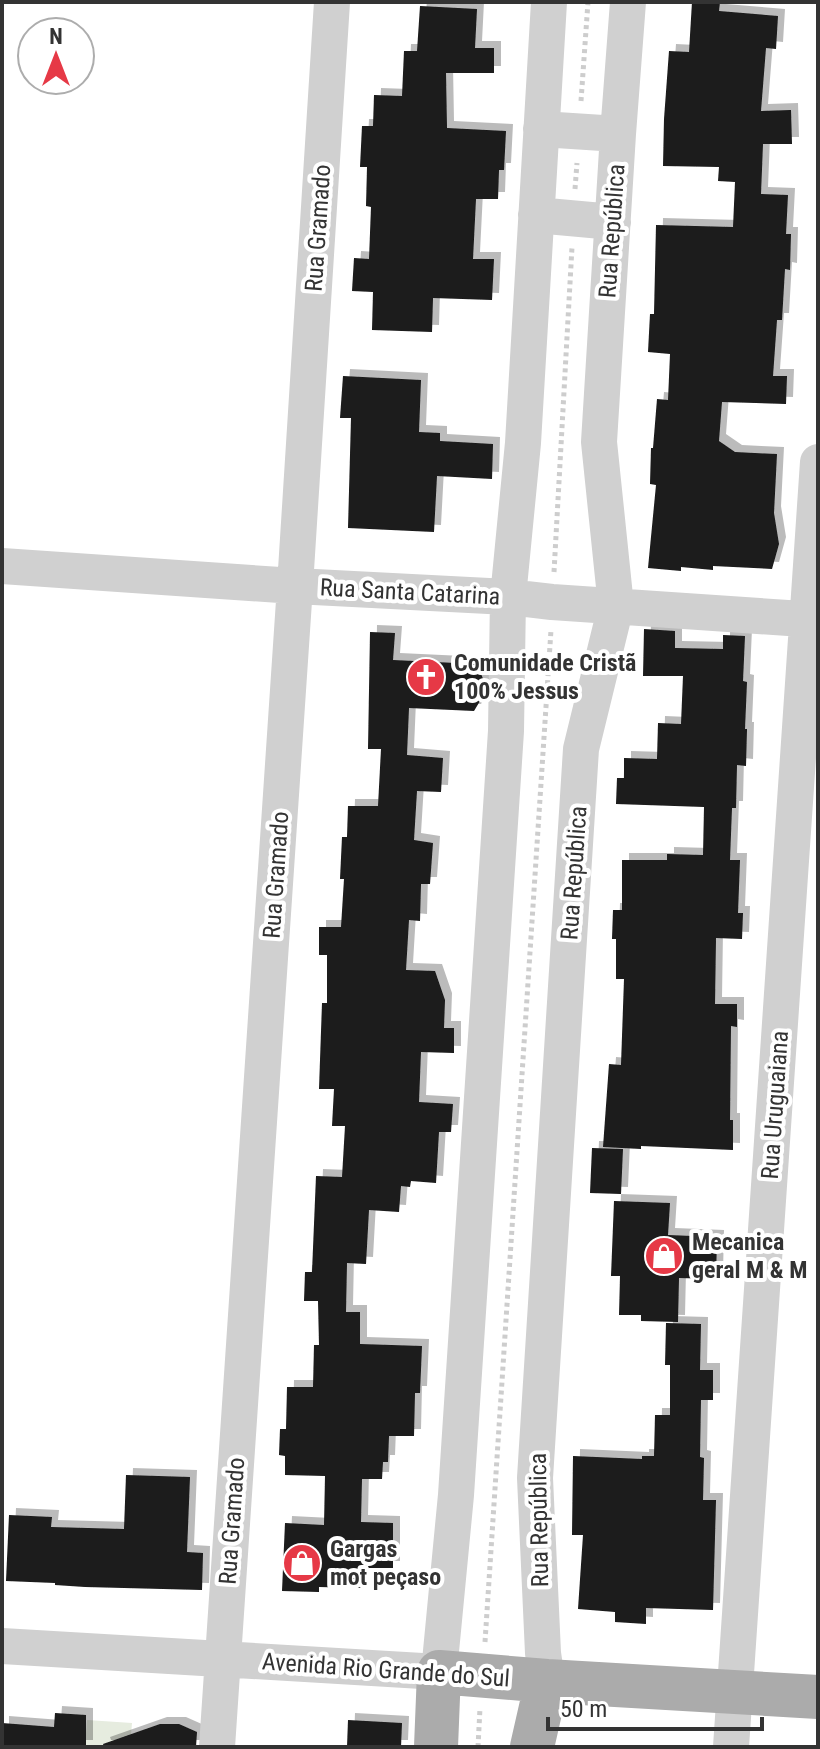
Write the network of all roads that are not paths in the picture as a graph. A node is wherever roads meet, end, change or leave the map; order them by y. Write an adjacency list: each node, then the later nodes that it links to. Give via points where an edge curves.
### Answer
1 (332, 2): 10 (street, Rua Gramado)
2 (549, 2): 4 (street)
3 (628, 2): 5 (street, Rua República)
4 (541, 129): 5 (street); 6 (street)
5 (618, 134): 7 (street, Rua República)
6 (536, 215): 7 (street); 11 (street)
7 (613, 222): 12 (street, Rua República, via 599,442)
8 (818, 462): 13 (street, Rua Uruguaiana)
9 (2, 566): 10 (street, Rua Santa Catarina)
10 (295, 586): 11 (street, Rua Santa Catarina); 15 (street, Rua Gramado)
11 (508, 597): 12 (street, Rua Santa Catarina); 16 (street, via 501,810 456,1495)
12 (616, 606): 13 (street, Rua Santa Catarina); 17 (street, Rua República, via 581,749 535,1478)
13 (813, 620): 18 (street, Rua Uruguaiana)
14 (2, 1646): 15 (street, Avenida Rio Grande do Sul)
15 (222, 1659): 16 (street, Avenida Rio Grande do Sul); 20 (street, Rua Gramado)
16 (439, 1672): 17 (main road, Avenida Rio Grande do Sul); 21 (main road)
17 (547, 1681): 18 (main road, Avenida Rio Grande do Sul); 22 (main road, Rua República)
18 (735, 1691): 19 (main road, Avenida Rio Grande do Sul); 23 (street, Rua Uruguaiana)
19 (818, 1697)
20 (217, 1747)
21 (436, 1747)
22 (532, 1747)
23 (731, 1747)

